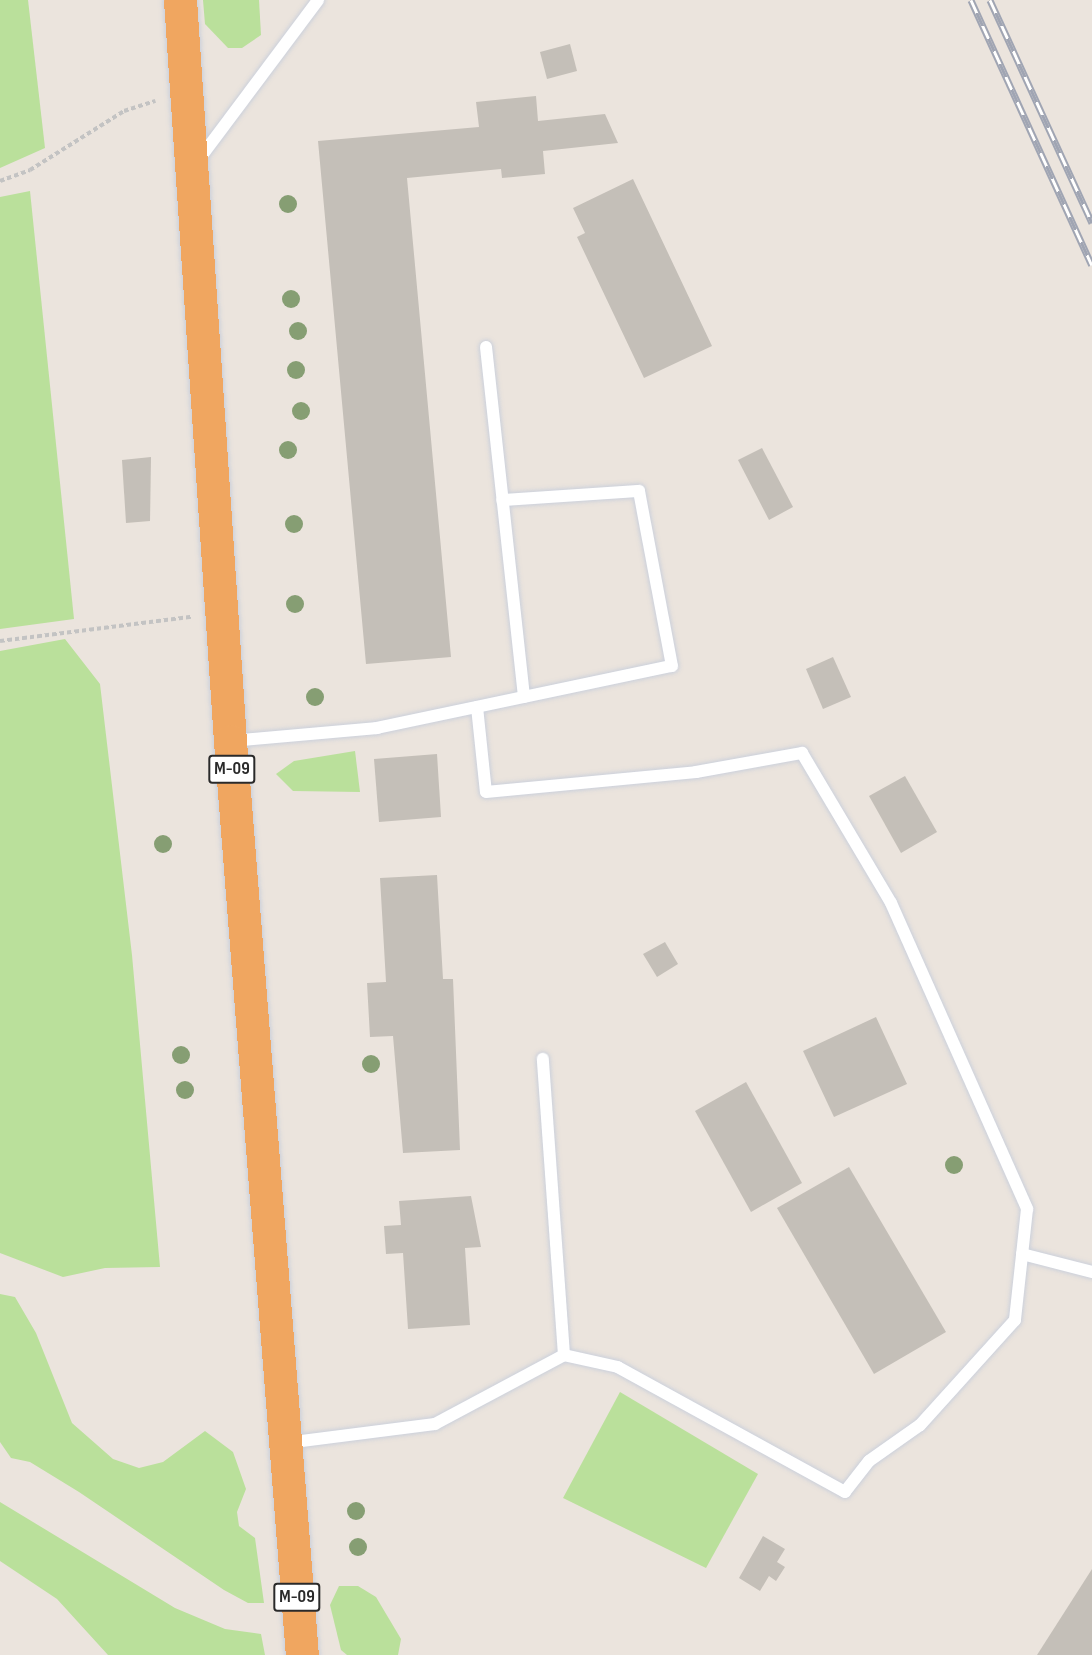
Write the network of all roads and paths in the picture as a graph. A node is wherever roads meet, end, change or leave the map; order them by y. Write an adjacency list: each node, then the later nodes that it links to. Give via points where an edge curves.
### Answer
1 (180, 0): 3 (highway, М-09)
2 (318, 0): 4 (lane)
3 (188, 91): 4 (highway, М-09); 5 (path, via 124,111 30,170)
4 (194, 165): 8 (highway, М-09)
5 (0, 181)
6 (486, 347): 7 (lane)
7 (502, 500): 10 (lane); 10 (lane, via 639,491 672,666)
8 (222, 614): 9 (path); 12 (highway, М-09)
9 (0, 640)
10 (524, 697): 11 (lane)
11 (477, 707): 12 (lane, via 377,728); 14 (lane, via 486,792 696,772 802,753 891,903 1027,1209)
12 (230, 741): 17 (highway, М-09)
13 (543, 1059): 16 (lane)
14 (1022, 1254): 15 (lane); 16 (lane, via 1015,1320 920,1425 869,1461 845,1492 618,1367)
15 (1092, 1272)
16 (564, 1355): 17 (lane, via 435,1424)
17 (285, 1443): 18 (highway, М-09)
18 (302, 1655)

